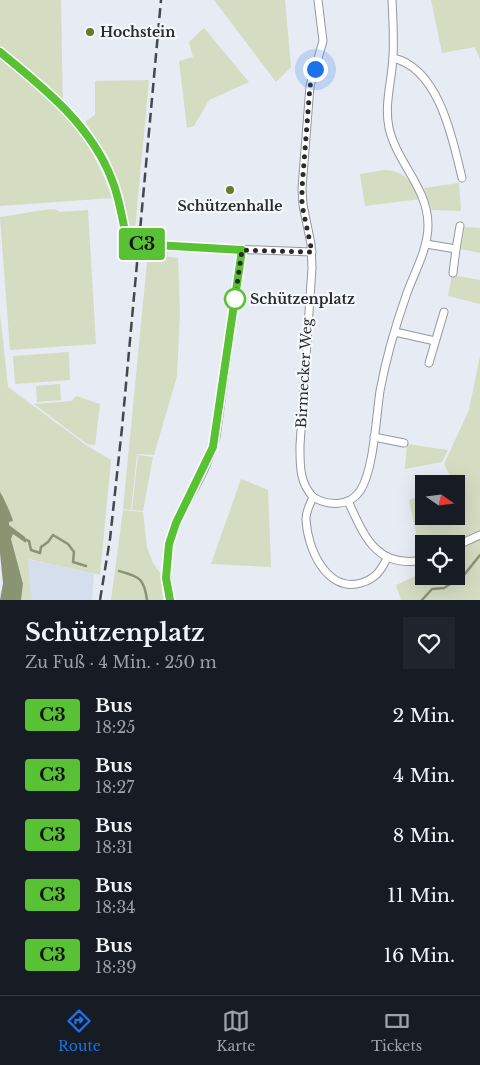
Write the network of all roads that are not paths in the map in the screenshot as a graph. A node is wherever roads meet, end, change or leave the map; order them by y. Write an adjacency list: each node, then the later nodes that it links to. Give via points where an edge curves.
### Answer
1 (318, 0): 10 (street, Birmecker Weg, via 323,41 310,86 302,188 302,205)
2 (392, 0): 4 (street)
3 (0, 52): 9 (street, via 82,128 112,180 127,240 138,244)
4 (393, 58): 5 (street, via 407,62 437,98 453,138); 7 (street, via 388,92 389,126 425,204)
5 (462, 178)
6 (460, 226): 8 (street)
7 (426, 244): 8 (street); 13 (street)
8 (456, 249): 11 (street)
9 (242, 250): 10 (street); 24 (street, via 215,442 169,544 166,578)
10 (312, 252): 18 (street, Birmecker Weg, via 300,466 304,484)
11 (454, 273)
12 (444, 312): 14 (street)
13 (394, 332): 14 (street); 16 (street)
14 (435, 341): 15 (street)
15 (429, 363)
16 (374, 437): 17 (street); 19 (street, via 363,485)
17 (404, 443)
18 (313, 497): 19 (street, via 332,503); 22 (street, via 306,515 307,527 319,563 329,576 343,584 364,583 379,573)
19 (348, 501): 22 (street, via 368,542)
20 (480, 535): 21 (street)
21 (465, 542)
22 (386, 558): 23 (street)
23 (415, 561)
24 (170, 600)

